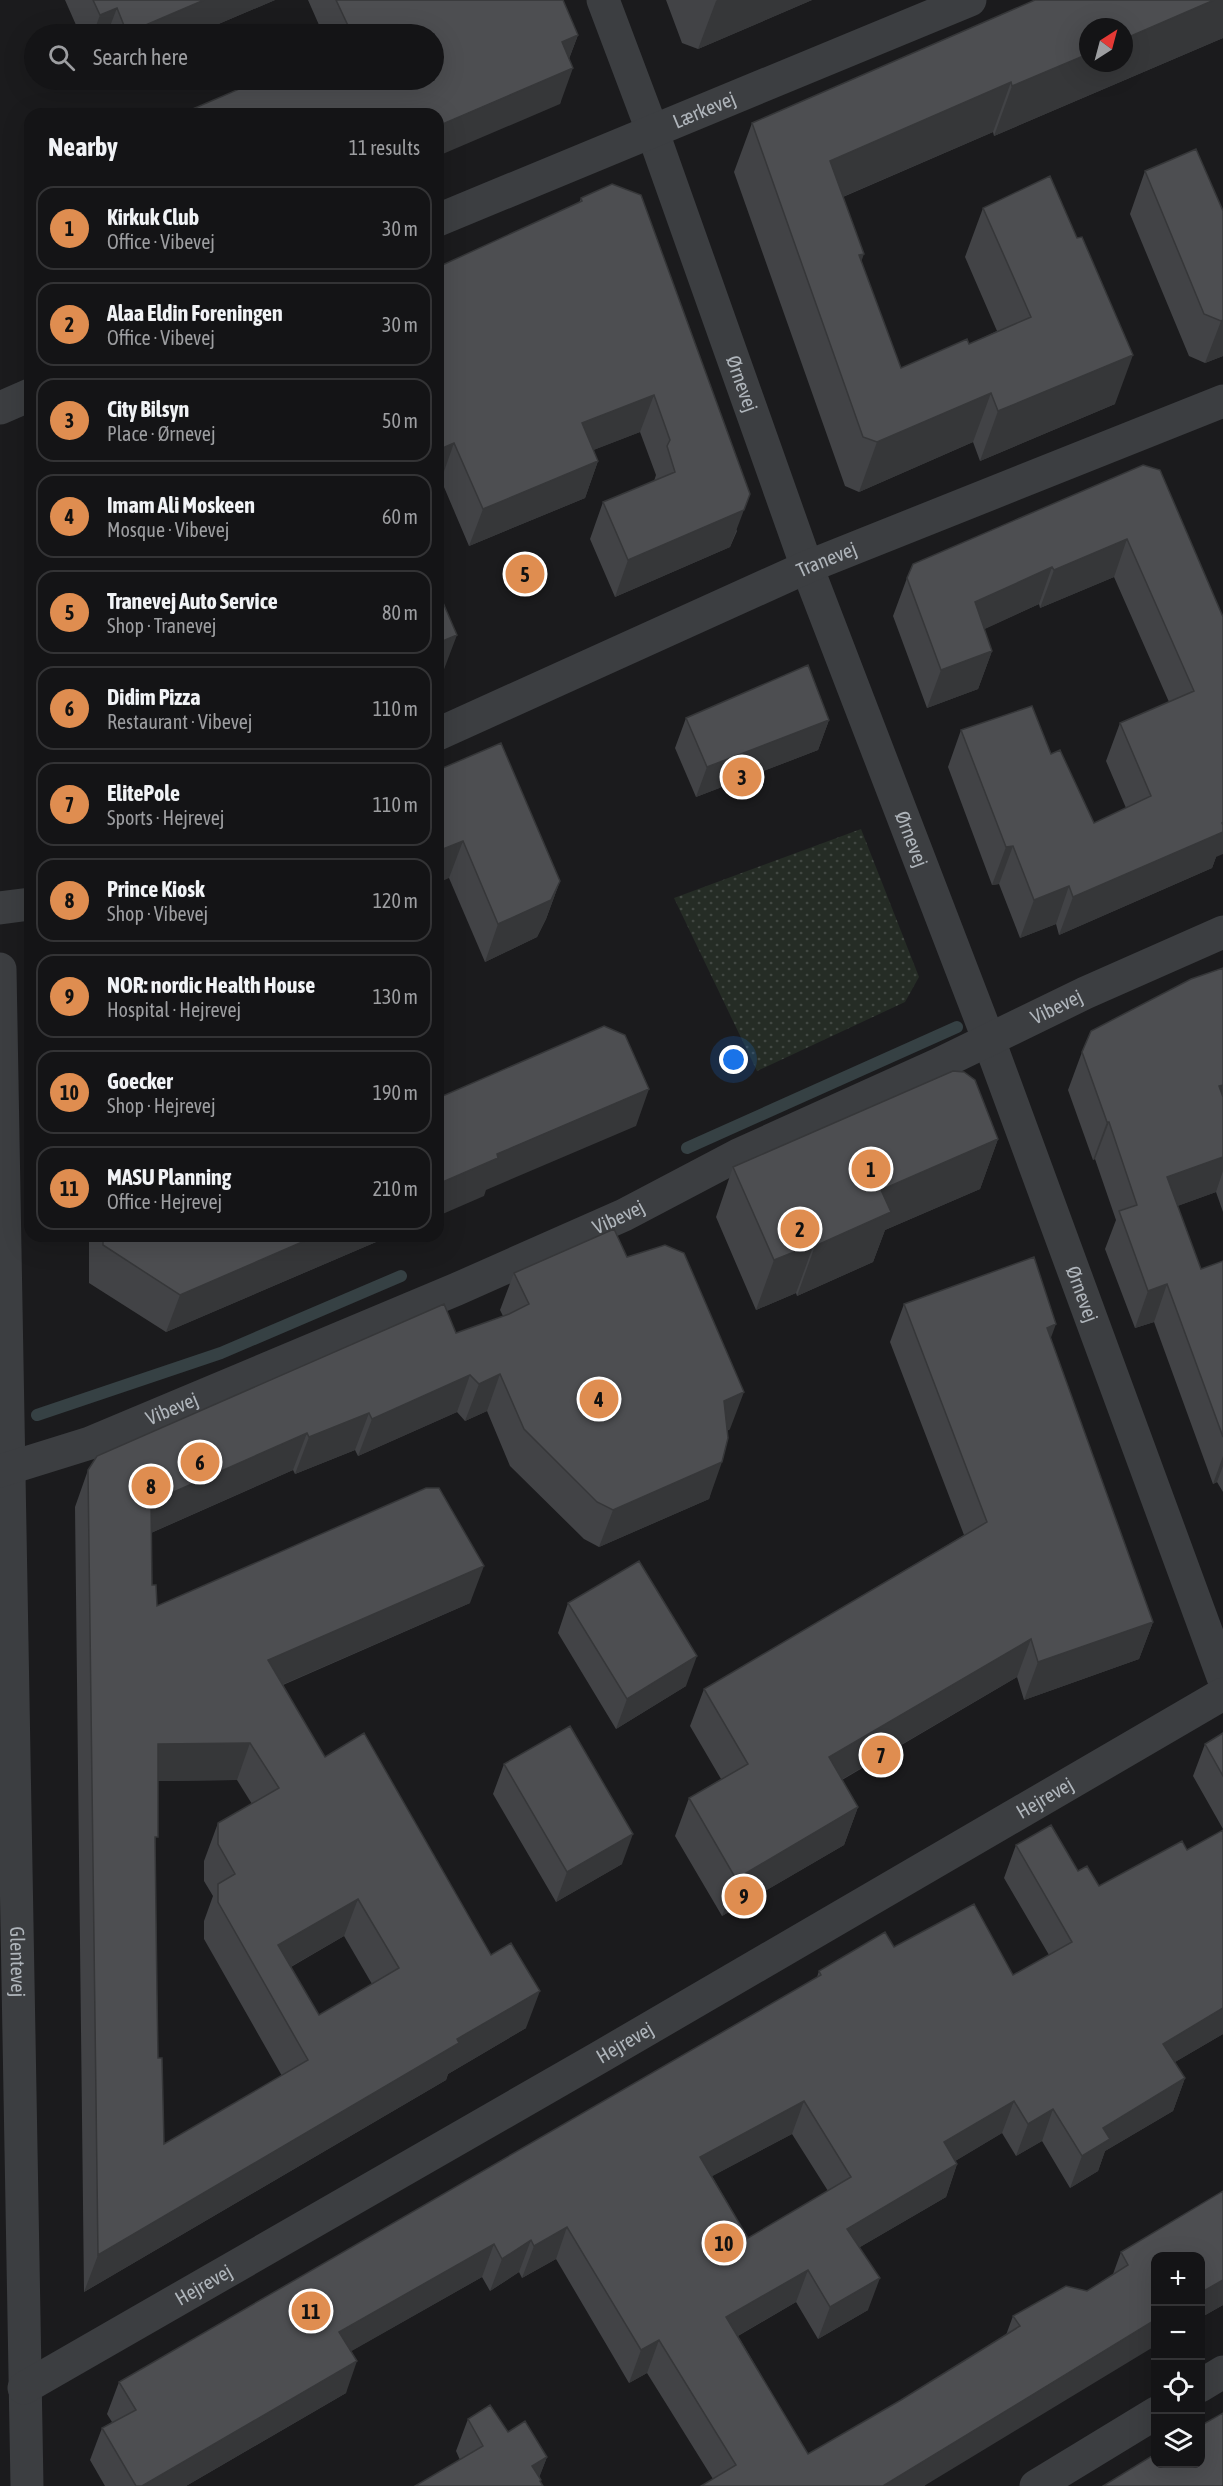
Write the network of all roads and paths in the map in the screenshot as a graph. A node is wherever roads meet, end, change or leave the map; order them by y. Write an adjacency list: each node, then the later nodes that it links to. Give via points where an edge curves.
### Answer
1 (603, 0): 3 (street, Ørnevej)
2 (970, 0): 3 (street, Lærkevej)
3 (652, 130): 4 (street, Lærkevej); 8 (street, Ørnevej)
4 (444, 217)
5 (24, 398): 7 (street)
6 (1223, 401): 8 (street, Tranevej)
7 (0, 408)
8 (807, 567): 9 (street, Tranevej); 14 (street, Ørnevej)
9 (444, 731)
10 (24, 905): 11 (street)
11 (0, 909)
12 (1223, 932): 14 (street, Vibevej)
13 (0, 969): 15 (street, Glentevej)
14 (988, 1038): 15 (street, Vibevej, via 738,1155 624,1215 457,1289 90,1443); 16 (street, Ørnevej)
15 (5, 1469): 20 (street, Glentevej)
16 (1223, 1677)
17 (1223, 1694): 20 (street, Hejrevej)
18 (1223, 2372): 19 (street)
19 (1205, 2383)
20 (24, 2388): 22 (street, Glentevej)
21 (1153, 2414): 23 (street)
22 (27, 2486)
23 (1036, 2486)

